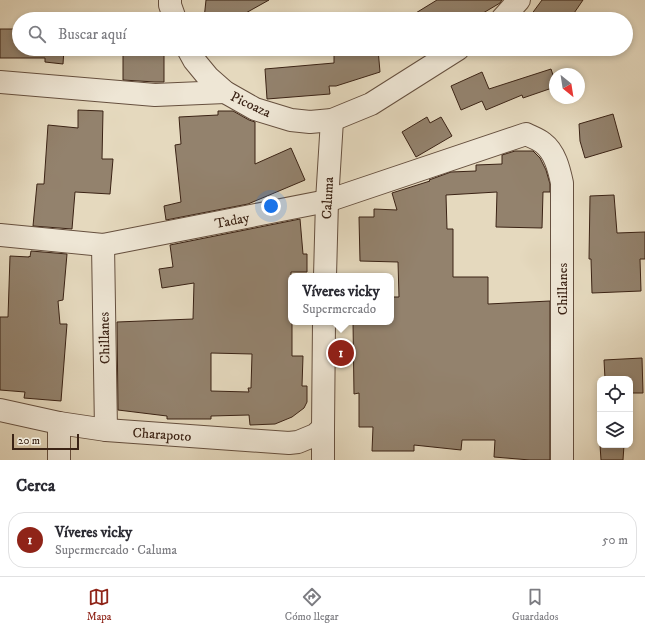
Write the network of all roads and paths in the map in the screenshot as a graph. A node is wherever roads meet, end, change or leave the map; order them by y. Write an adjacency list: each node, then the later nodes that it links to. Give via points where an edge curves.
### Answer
1 (170, 0): 3 (street)
2 (518, 0): 4 (street)
3 (172, 12)
4 (508, 12)
5 (192, 56): 8 (street, via 208,77)
6 (447, 56): 9 (street, Picoaza, via 371,104)
7 (0, 82): 8 (street, Picoaza, via 155,95)
8 (226, 92): 9 (street, Picoaza, via 255,109 291,120)
9 (332, 120): 11 (street, Caluma)
10 (526, 134): 11 (street, Taday); 22 (street, Chillanes, via 544,143 558,167 562,183)
11 (327, 201): 13 (street, Taday); 14 (street, Caluma)
12 (0, 235): 13 (street, Taday)
13 (102, 245): 19 (street, Chillanes)
14 (325, 273)
15 (324, 325): 18 (street)
16 (0, 410): 17 (street, Charapoto)
17 (58, 423): 19 (street, Charapoto); 20 (street)
18 (323, 428): 19 (street, Charapoto, via 315,435 290,443); 21 (street)
19 (106, 430)
20 (59, 460)
21 (324, 460)
22 (562, 460)

